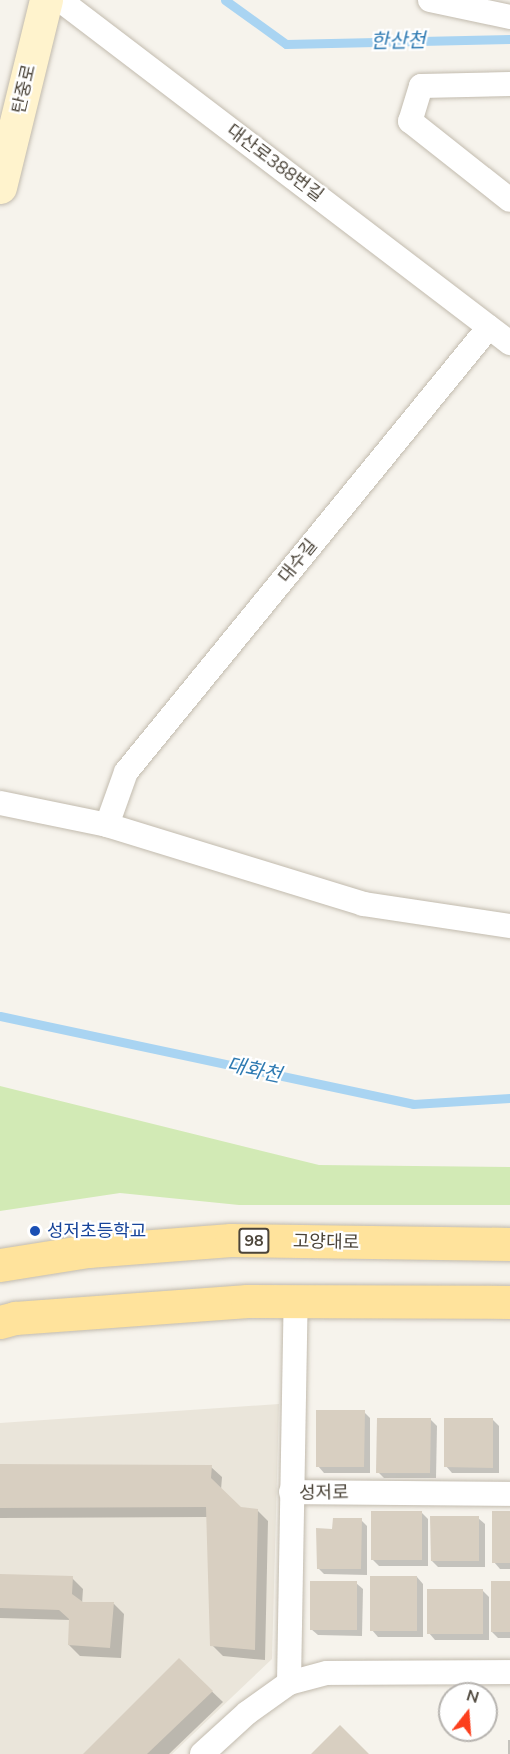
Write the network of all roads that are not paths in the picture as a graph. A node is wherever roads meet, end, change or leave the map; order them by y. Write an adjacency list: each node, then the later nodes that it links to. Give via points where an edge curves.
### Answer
1 (60, 0): 8 (street, 대산로388번길)
2 (430, 0): 4 (street)
3 (42, 13): 6 (main road, 탄중로)
4 (510, 17)
5 (510, 84): 7 (street, via 421,86 410,121)
6 (0, 187)
7 (510, 200)
8 (489, 327): 9 (street); 11 (street, 대수길, via 126,772)
9 (510, 343)
10 (0, 802): 11 (street)
11 (107, 825): 12 (street, via 363,904)
12 (510, 926)
13 (510, 1244): 15 (main road, 고양대로 / 98, via 231,1240)
14 (0, 1250): 15 (main road)
15 (88, 1251): 16 (main road, 고양대로 / 98)
16 (0, 1265)
17 (296, 1301): 18 (main road); 19 (main road, via 224,1302); 20 (street)
18 (510, 1302)
19 (0, 1322)
20 (291, 1492): 21 (street, 성저로); 23 (street, 성저로)
21 (510, 1494)
22 (510, 1672): 23 (street, via 327,1673)
23 (288, 1683): 24 (street)
24 (202, 1754)

